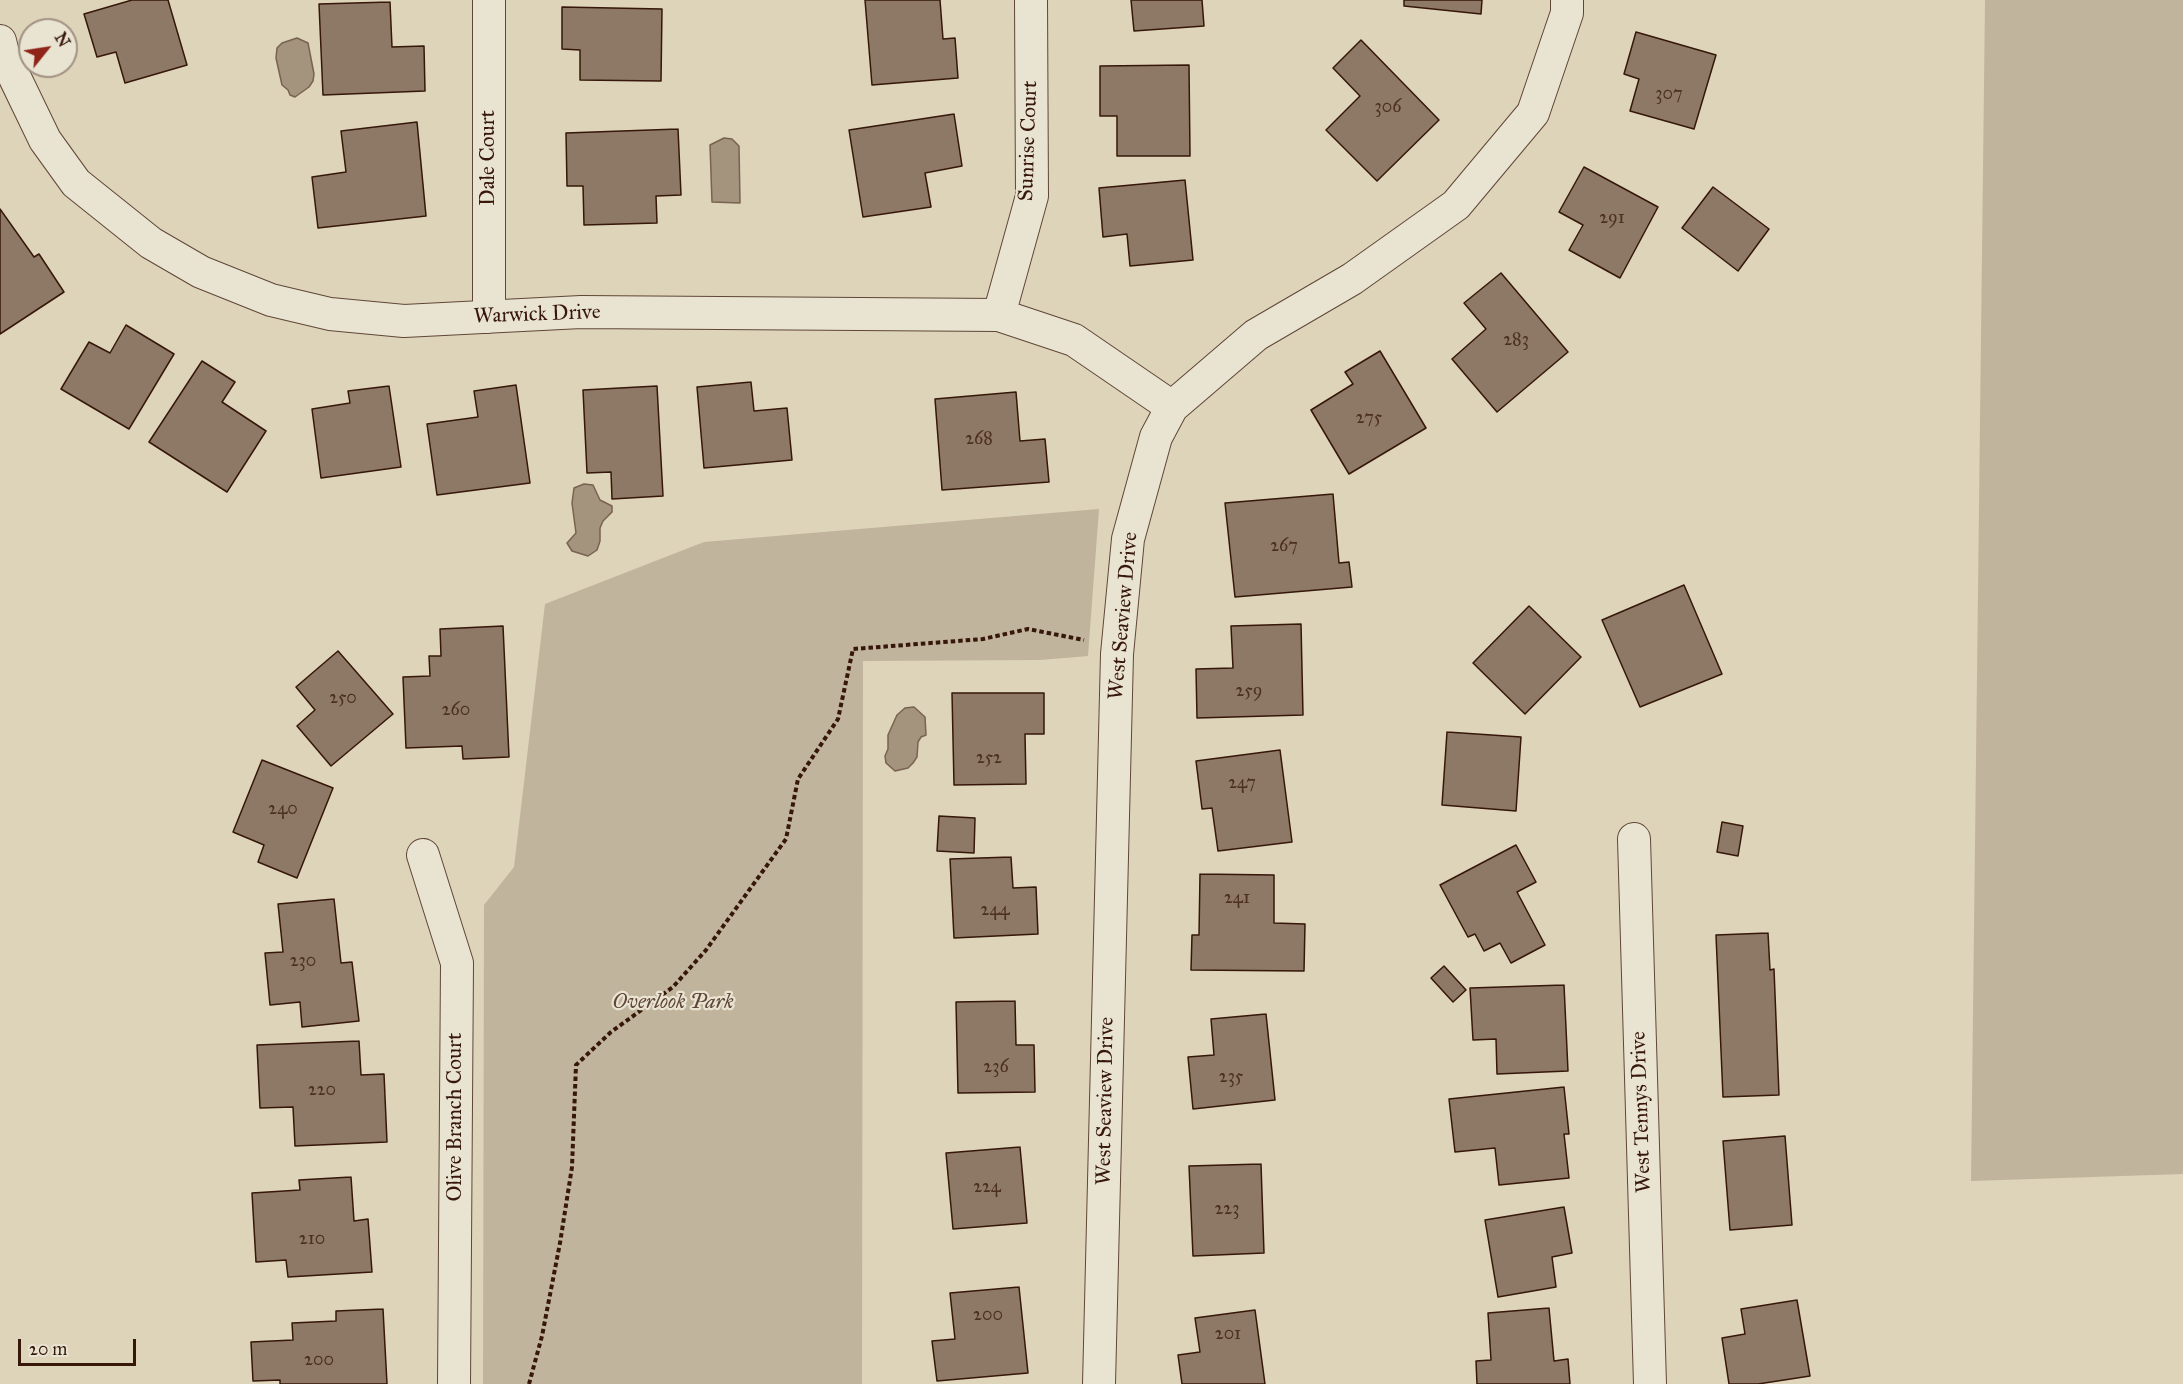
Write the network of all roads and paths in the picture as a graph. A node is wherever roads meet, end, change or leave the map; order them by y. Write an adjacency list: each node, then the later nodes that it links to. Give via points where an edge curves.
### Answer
1 (489, 0): 6 (street, Dale Court)
2 (1031, 0): 5 (street, Sunrise Court, via 1032,196)
3 (1567, 0): 7 (street, West Seaview Drive, via 1567,13 1533,113 1456,205 1352,279 1256,335)
4 (0, 41): 6 (street, Warwick Drive, via 45,140 76,183 151,243 201,272 272,300 330,314 404,321)
5 (999, 315): 6 (street, Warwick Drive, via 581,312); 7 (street, Warwick Drive, via 1074,339)
6 (489, 317)
7 (1172, 407): 8 (street, West Seaview Drive, via 1156,437 1128,539)
8 (1118, 644): 12 (path, via 1028,629 983,639 853,649 838,719 798,779 786,839 706,950 673,987 611,1032 576,1065 572,1167 542,1336); 13 (street, West Seaview Drive)
9 (1634, 839): 14 (street, West Tennys Drive)
10 (423, 855): 11 (street, Olive Branch Court, via 457,963)
11 (454, 1384)
12 (529, 1384)
13 (1099, 1384)
14 (1650, 1384)

